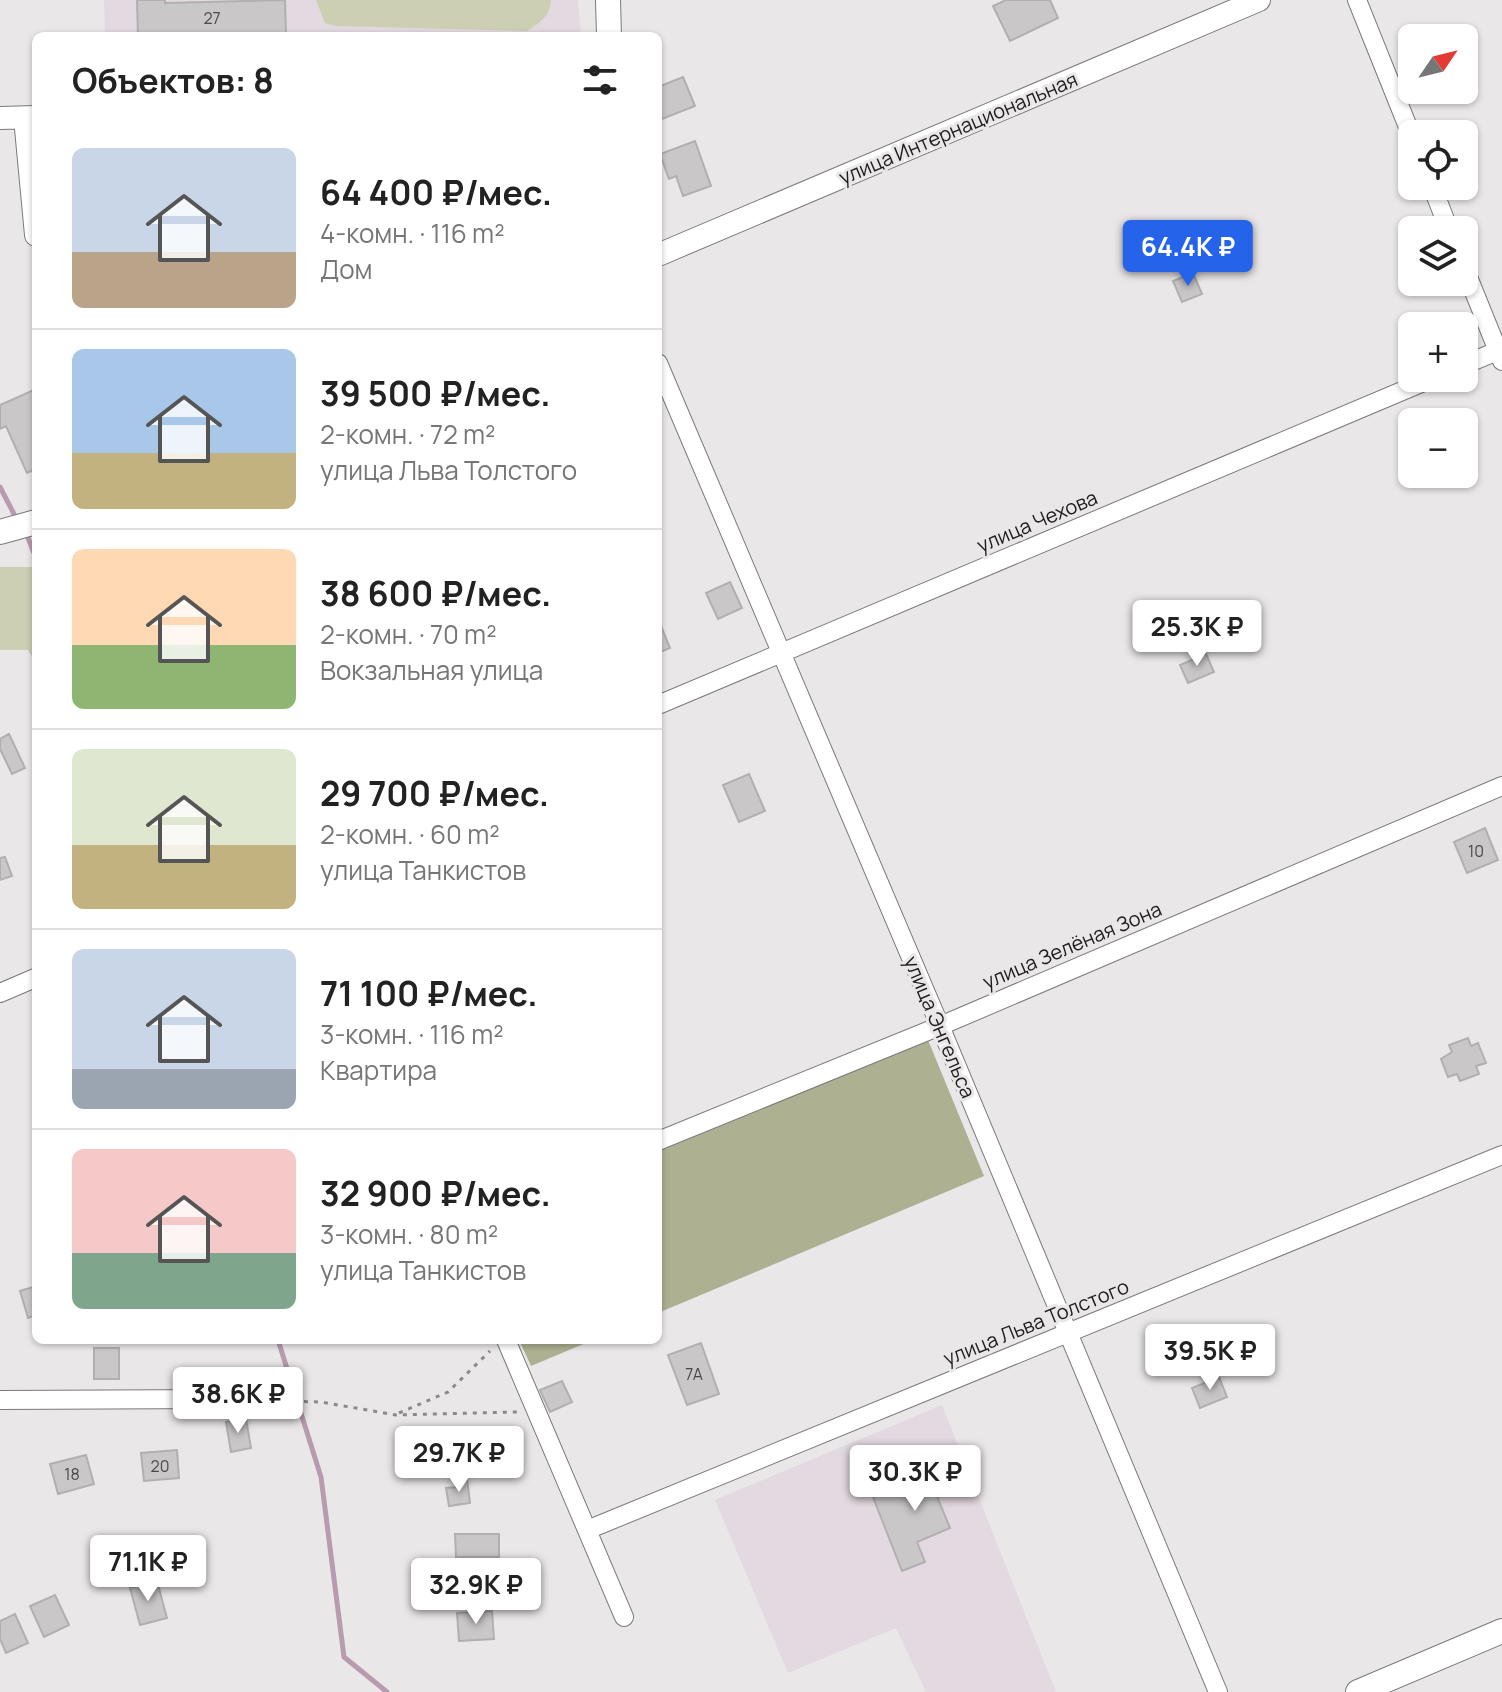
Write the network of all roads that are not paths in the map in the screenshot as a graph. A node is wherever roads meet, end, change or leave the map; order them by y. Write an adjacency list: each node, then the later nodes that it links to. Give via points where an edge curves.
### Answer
1 (608, 0): 4 (main road)
2 (1259, 0): 9 (street, улица Интернациональная)
3 (1357, 0): 7 (street)
4 (609, 32)
5 (0, 118): 6 (street)
6 (31, 118): 8 (street)
7 (1405, 120)
8 (32, 141)
9 (662, 253)
10 (1476, 296): 11 (street)
11 (1501, 353): 12 (street)
12 (1478, 360)
13 (662, 372): 17 (street, улица Энгельса)
14 (1400, 392): 17 (street, улица Чехова)
15 (32, 523): 16 (main road)
16 (0, 532)
17 (782, 652): 18 (street, улица Чехова); 22 (street, улица Энгельса)
18 (662, 703)
19 (1502, 786): 22 (street, улица Зелёная Зона)
20 (32, 979): 21 (street)
21 (0, 993)
22 (940, 1026): 23 (street, улица Зелёная Зона); 25 (street, улица Энгельса)
23 (662, 1139)
24 (1502, 1155): 25 (street, улица Льва Толстого)
25 (1067, 1333): 29 (street, улица Льва Толстого); 32 (street, улица Энгельса)
26 (498, 1345): 29 (street, via 537,1412)
27 (216, 1399): 28 (street)
28 (0, 1400)
29 (587, 1530): 30 (street)
30 (624, 1617)
31 (1502, 1631): 33 (main road)
32 (1218, 1692)
33 (1358, 1692)

